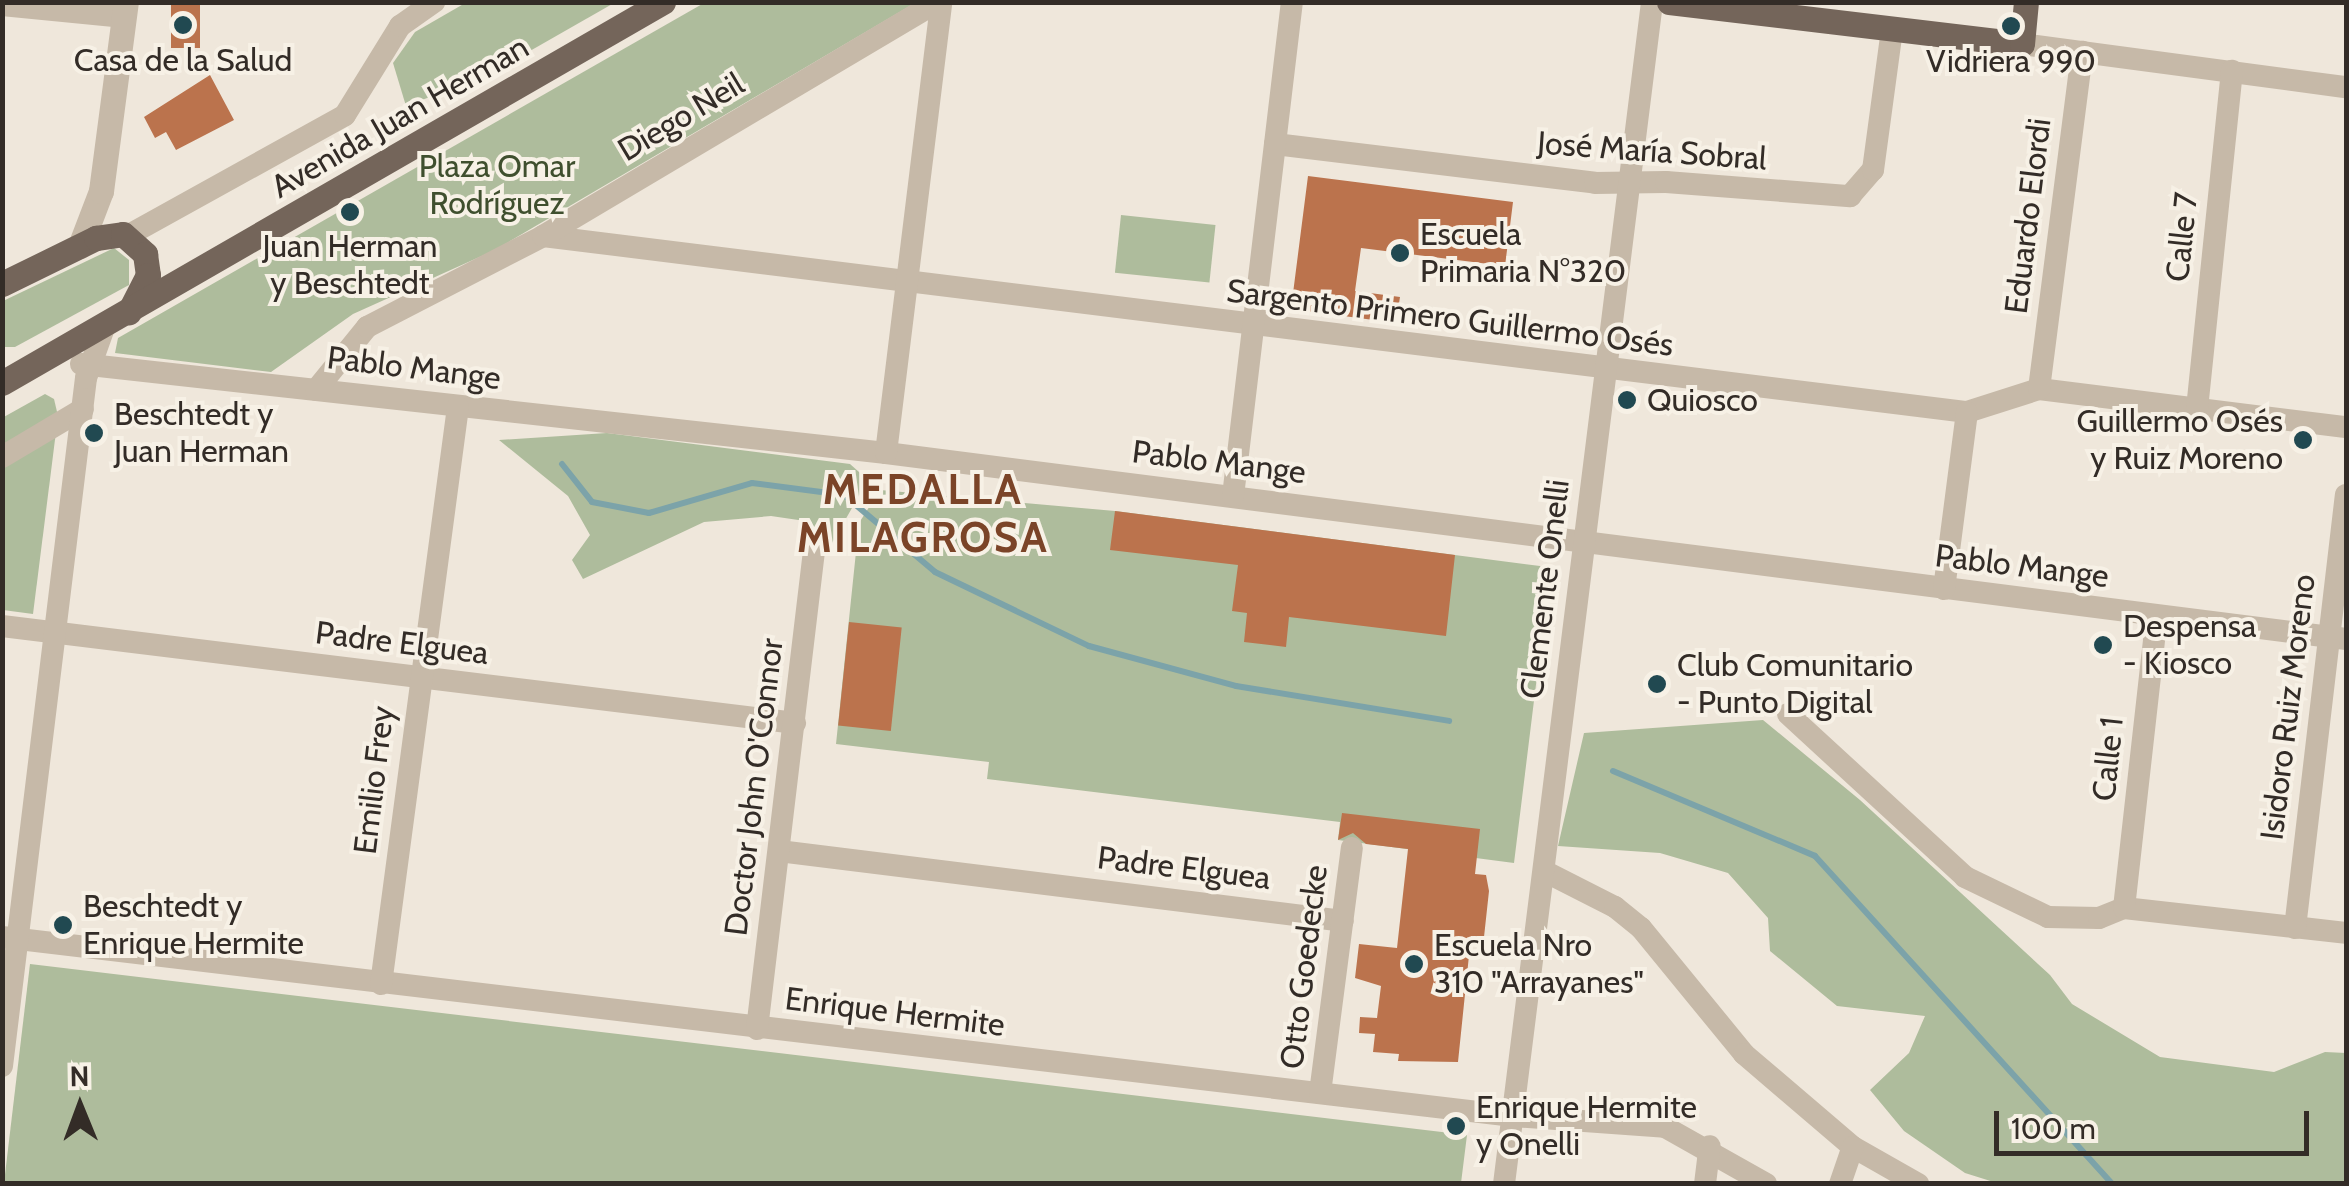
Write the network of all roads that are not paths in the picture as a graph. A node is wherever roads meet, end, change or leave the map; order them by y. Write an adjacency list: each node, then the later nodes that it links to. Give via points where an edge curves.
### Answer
1 (434, 2): 19 (street, via 400,26 345,115)
2 (663, 2): 21 (main road, Avenida Juan Herman)
3 (940, 2): 18 (street, Diego Neil); 22 (street)
4 (1292, 2): 15 (street)
5 (1652, 2): 16 (street, Clemente Onelli)
6 (1669, 2): 10 (main road)
7 (2026, 2): 11 (main road)
8 (2, 5): 9 (street)
9 (125, 10): 17 (street)
10 (1892, 30): 11 (main road); 16 (street, José María Sobral, via 1873,170 1850,196)
11 (2022, 44): 12 (street)
12 (2082, 52): 13 (street); 32 (street, Eduardo Elordi)
13 (2232, 72): 14 (street); 35 (street, Calle 7)
14 (2346, 86)
15 (1275, 144): 16 (street, José María Sobral); 26 (street)
16 (1627, 183): 30 (street, Clemente Onelli)
17 (101, 191): 19 (street); 20 (street)
18 (543, 236): 22 (street, Sargento Primero Guillermo Osés); 33 (street, Diego Neil, via 367,327)
19 (132, 241): 20 (main road); 21 (main road, Avenida Juan Herman, via 167,266); 24 (main road, via 148,276)
20 (80, 246): 23 (main road)
21 (220, 258): 24 (main road, Avenida Juan Herman)
22 (907, 283): 26 (street, Sargento Primero Guillermo Osés); 39 (street)
23 (2, 284)
24 (128, 312): 25 (main road, Avenida Juan Herman)
25 (105, 325): 28 (main road, Avenida Juan Herman); 29 (street)
26 (1252, 327): 30 (street, Sargento Primero Guillermo Osés); 42 (street)
27 (2, 357): 28 (main road)
28 (48, 358): 29 (street); 31 (main road)
29 (86, 369): 33 (street, Pablo Mange); 36 (street)
30 (1606, 371): 37 (street, Sargento Primero Guillermo Osés); 43 (street, Clemente Onelli)
31 (2, 384)
32 (2039, 389): 35 (street, Sargento Primero Guillermo Osés); 37 (street, Sargento Primero Guillermo Osés)
33 (316, 390): 34 (street, Pablo Mange)
34 (458, 407): 39 (street, Pablo Mange); 50 (street, Emilio Frey)
35 (2197, 408): 38 (street, Sargento Primero Guillermo Osés)
36 (83, 409): 40 (street); 48 (street)
37 (1967, 412): 45 (street)
38 (2346, 427)
39 (886, 453): 42 (street, Pablo Mange)
40 (2, 457)
41 (2346, 495): 49 (street, Isidoro Ruiz Moreno)
42 (1233, 496): 43 (street, Pablo Mange)
43 (1582, 542): 45 (street, Pablo Mange); 55 (street, Clemente Onelli)
44 (814, 553): 52 (street, Doctor John O'Connor)
45 (1944, 589): 46 (street, Pablo Mange)
46 (2157, 616): 49 (street, Pablo Mange); 56 (street, Calle 1)
47 (2, 626): 48 (street, Padre Elguea)
48 (54, 632): 50 (street, Padre Elguea); 60 (street)
49 (2337, 637): 58 (street, Isidoro Ruiz Moreno)
50 (419, 678): 52 (street, Padre Elguea); 61 (street, Emilio Frey)
51 (1788, 714): 56 (street, via 1990,894 2074,920)
52 (795, 723): 54 (street, Doctor John O'Connor)
53 (1352, 848): 57 (street, Otto Goedecke)
54 (780, 851): 57 (street, Padre Elguea); 62 (street, Doctor John O'Connor)
55 (1544, 872): 65 (street, Clemente Onelli); 67 (street, via 1615,907 1641,928 1744,1054)
56 (2124, 908): 58 (street)
57 (1343, 921): 64 (street, Otto Goedecke)
58 (2295, 928): 59 (street)
59 (2346, 932)
60 (10, 938): 61 (street, Enrique Hermite); 63 (street)
61 (381, 984): 62 (street, Enrique Hermite)
62 (758, 1029): 64 (street, Enrique Hermite)
63 (2, 1066)
64 (1320, 1094): 65 (street, Enrique Hermite)
65 (1512, 1116): 66 (street, Enrique Hermite, via 1665,1126); 68 (street, Clemente Onelli)
66 (1710, 1146): 69 (street); 70 (street, Enrique Hermite)
67 (1853, 1147): 71 (street); 72 (street)
68 (1504, 1184)
69 (1705, 1184)
70 (1766, 1184)
71 (1840, 1184)
72 (1918, 1184)

